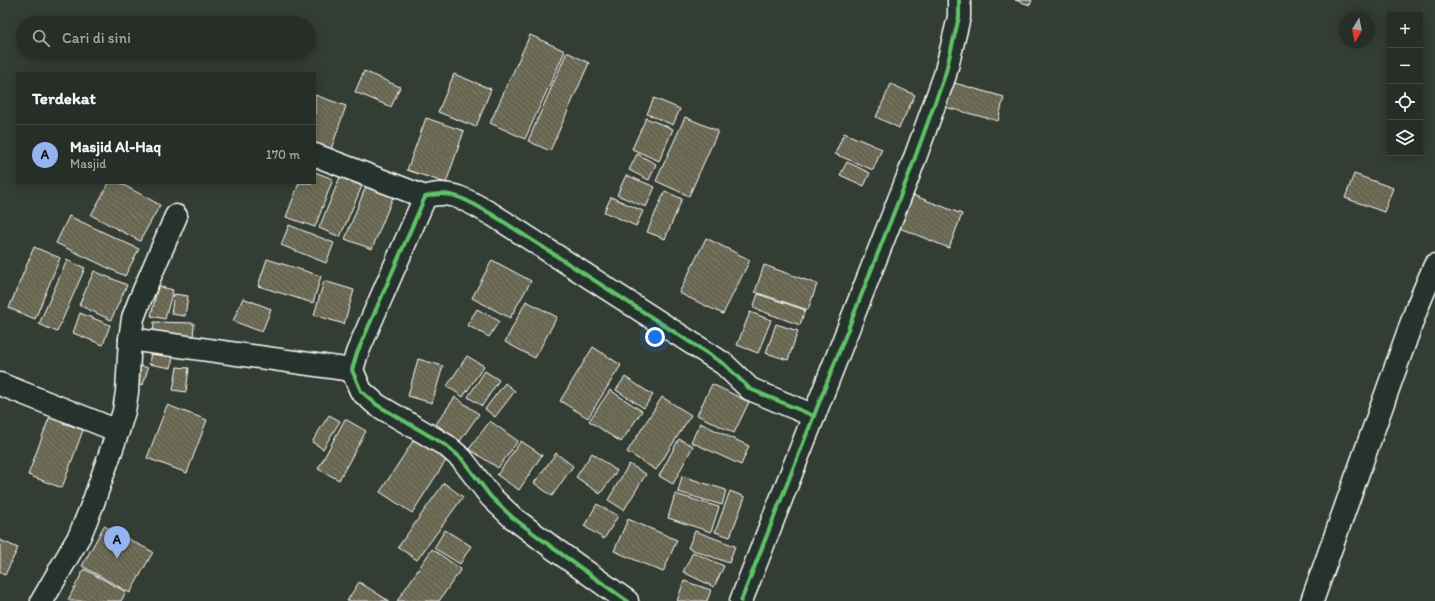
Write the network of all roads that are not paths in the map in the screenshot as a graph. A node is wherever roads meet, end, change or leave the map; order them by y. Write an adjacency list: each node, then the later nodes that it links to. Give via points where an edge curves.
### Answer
1 (959, 0): 9 (street, via 960,17 945,75)
2 (316, 154): 3 (street)
3 (425, 197): 7 (street, via 357,353); 9 (street, via 434,193 448,194 466,200 493,215 724,364 750,389)
4 (176, 216): 6 (street, via 133,318)
5 (1435, 265): 14 (street)
6 (130, 339): 7 (street); 10 (street, via 127,392)
7 (352, 370): 12 (street, via 361,391 377,405 447,446 462,459 491,497 512,517)
8 (0, 384): 10 (street)
9 (814, 416): 13 (street)
10 (118, 431): 11 (street, via 93,503)
11 (51, 598)
12 (628, 601)
13 (741, 601)
14 (1312, 601)

